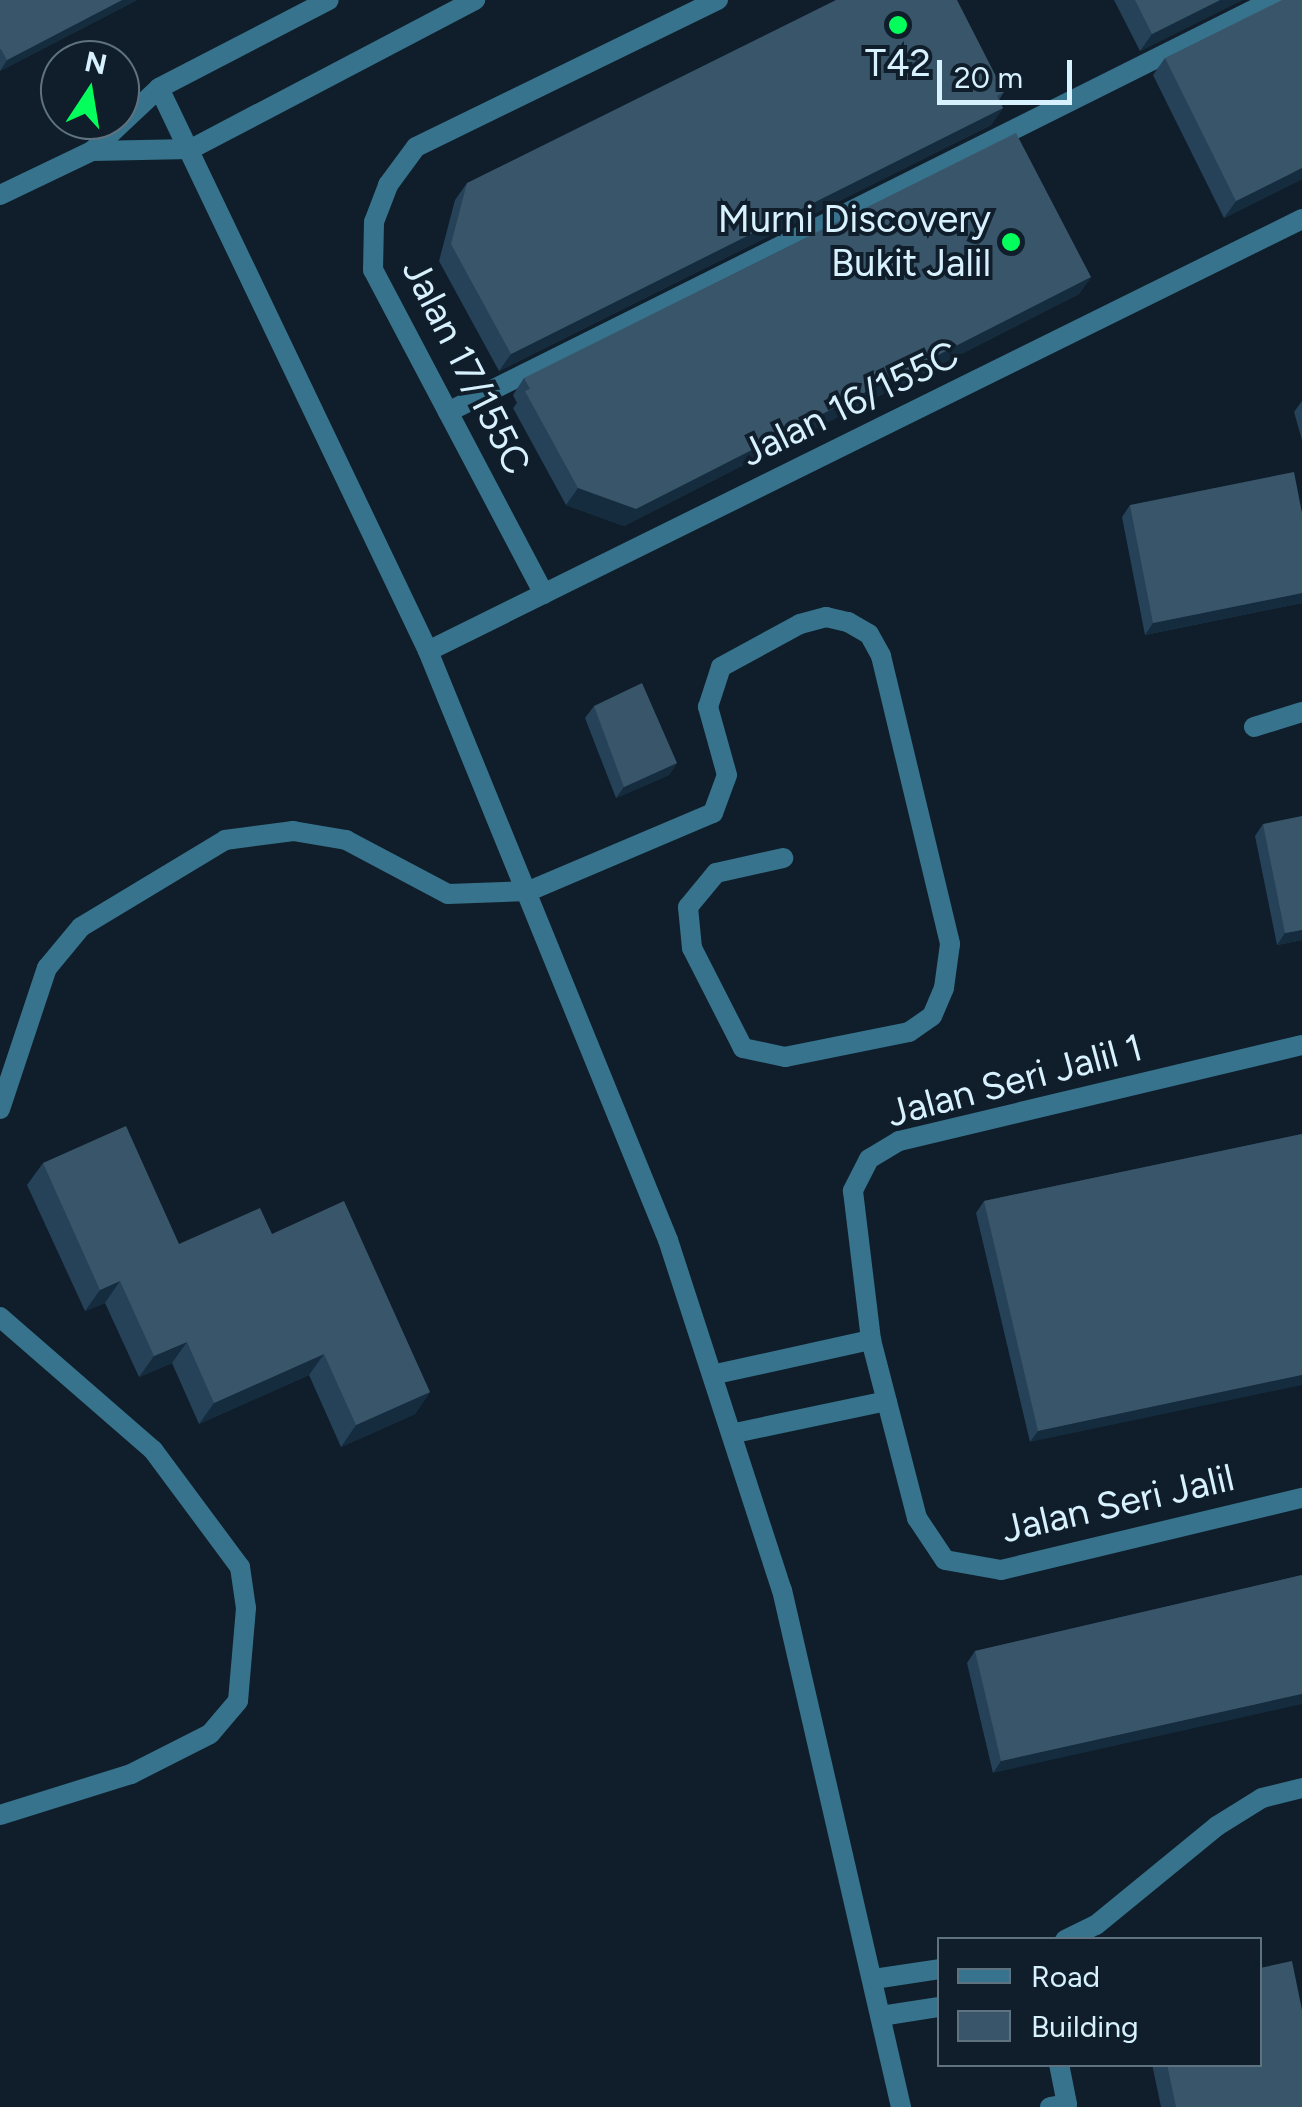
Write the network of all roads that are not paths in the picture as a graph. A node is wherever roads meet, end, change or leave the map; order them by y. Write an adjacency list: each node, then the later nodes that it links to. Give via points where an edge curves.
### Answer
1 (328, 0): 5 (street)
2 (475, 0): 6 (street)
3 (718, 0): 10 (street, Jalan 17/155C, via 416,147 388,184 374,222 373,270)
4 (1273, 0): 10 (street)
5 (160, 88): 6 (street); 7 (street)
6 (190, 149): 7 (street); 12 (street)
7 (92, 151): 8 (street)
8 (0, 196)
9 (1302, 219): 11 (street, Jalan 16/155C)
10 (448, 412): 11 (street, Jalan 17/155C)
11 (544, 594): 12 (street, Jalan 16/155C)
12 (428, 651): 16 (street)
13 (1302, 712): 14 (street)
14 (1254, 727)
15 (783, 858): 16 (street, via 716,874 688,907 692,948 743,1048 785,1057 909,1032 932,1016 950,944 880,656 869,634 826,617 720,667 708,707 727,775 713,813)
16 (530, 890): 18 (street, via 448,894 346,840 293,831 225,840 82,928 46,968); 21 (street)
17 (1302, 1045): 20 (street, Jalan Seri Jalil 1, via 900,1140 869,1160 853,1191)
18 (0, 1109)
19 (0, 1318): 26 (street, via 154,1450 240,1567 246,1626 238,1701 210,1734 131,1774)
20 (871, 1340): 21 (street); 22 (street, Jalan Seri Jalil)
21 (716, 1374): 23 (street)
22 (888, 1401): 23 (street); 24 (street, Jalan Seri Jalil, via 917,1518 945,1560 970,1567 1001,1570)
23 (735, 1433): 29 (street, via 782,1590)
24 (1302, 1498)
25 (1302, 1788): 27 (street, via 1262,1798 1217,1826 1096,1925)
26 (0, 1815)
27 (1071, 1937)
28 (937, 1969): 29 (street)
29 (874, 1979): 31 (street)
30 (937, 2007): 31 (street)
31 (881, 2016): 33 (street)
32 (1060, 2067): 34 (street, via 1067,2104)
33 (900, 2107)
34 (1050, 2107)

